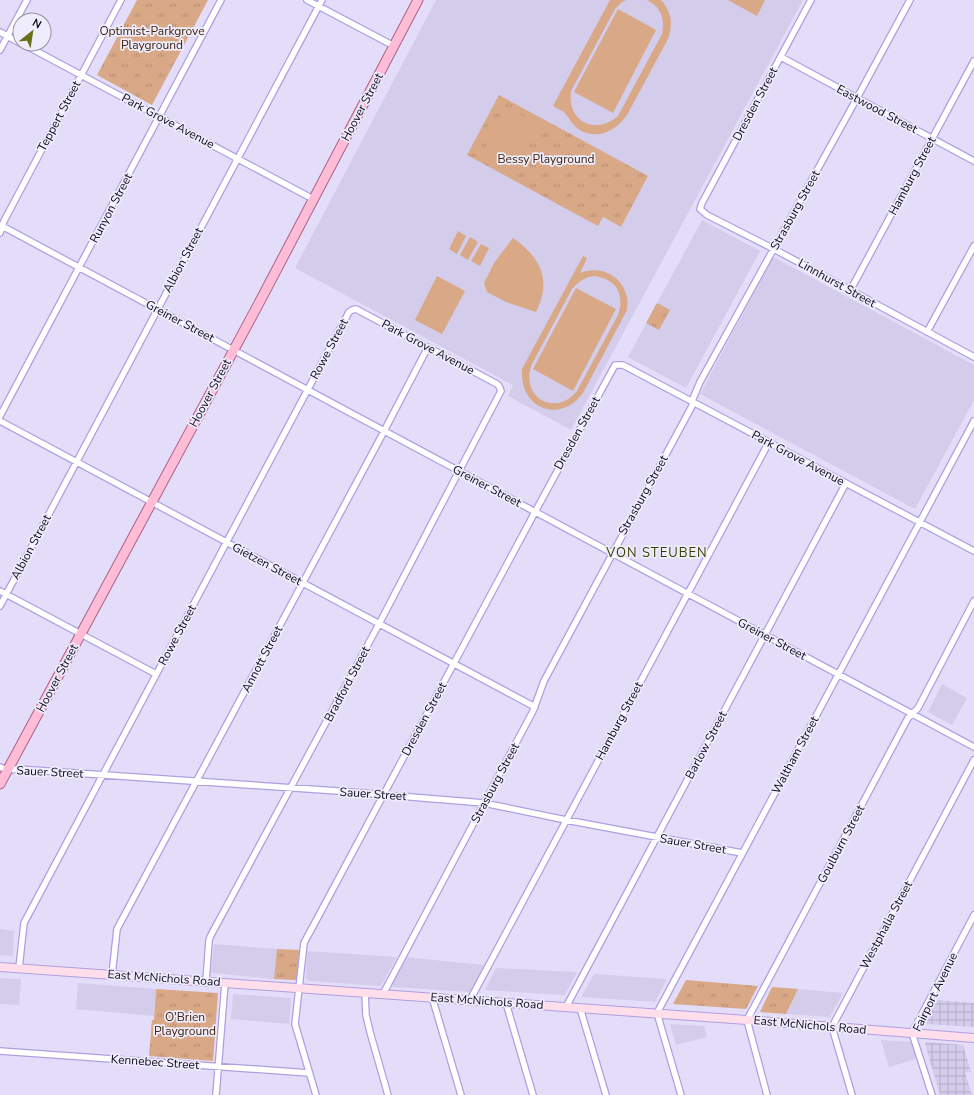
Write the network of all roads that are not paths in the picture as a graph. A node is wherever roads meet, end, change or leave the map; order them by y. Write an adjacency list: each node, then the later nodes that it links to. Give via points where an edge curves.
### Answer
1 (27, 0): 11 (street)
2 (121, 0): 18 (street, Teppert Street)
3 (221, 0): 20 (street, Runyon Street)
4 (307, 0): 9 (street)
5 (322, 0): 9 (street, Albion Street)
6 (418, 0): 13 (main road, Hoover Street)
7 (811, 0): 16 (street, Dresden Street)
8 (910, 0): 19 (street, Strasburg Street)
9 (319, 6): 13 (street); 22 (street, Albion Street)
10 (0, 32): 11 (street)
11 (7, 36): 12 (street); 14 (street)
12 (12, 39)
13 (394, 46): 24 (main road, Hoover Street)
14 (0, 50)
15 (38, 52): 18 (street, Park Grove Avenue)
16 (780, 57): 19 (street, Eastwood Street); 25 (street, Dresden Street)
17 (974, 61): 21 (street, Hamburg Street)
18 (81, 75): 20 (street, Park Grove Avenue); 26 (street, Teppert Street)
19 (858, 98): 21 (street, Eastwood Street); 29 (street, Strasburg Street)
20 (159, 117): 22 (street, Park Grove Avenue); 30 (street, Runyon Street)
21 (932, 138): 23 (street, Eastwood Street); 31 (street, Hamburg Street)
22 (238, 159): 24 (street, Park Grove Avenue); 32 (street, Albion Street)
23 (974, 161)
24 (313, 199): 36 (main road, Hoover Street)
25 (700, 209): 29 (street, Linnhurst Street)
26 (1, 226): 27 (street, Teppert Street); 30 (street, Greiner Street)
27 (0, 233)
28 (974, 246): 34 (street)
29 (774, 249): 31 (street, Linnhurst Street); 41 (street, Strasburg Street)
30 (79, 267): 32 (street, Greiner Street); 42 (street, Runyon Street)
31 (850, 291): 34 (street, Linnhurst Street)
32 (158, 309): 36 (street, Greiner Street); 47 (street, Albion Street)
33 (354, 309): 35 (street, Park Grove Avenue); 40 (street, Rowe Street, via 349,312)
34 (927, 332): 37 (street, Linnhurst Street)
35 (428, 347): 39 (street, Park Grove Avenue, via 497,384); 45 (street, Annott Street)
36 (234, 350): 40 (street, Greiner Street); 50 (main road, Hoover Street)
37 (974, 357)
38 (623, 364): 41 (street, Park Grove Avenue); 51 (street, Dresden Street, via 617,364 613,368)
39 (500, 389): 48 (street, Bradford Street)
40 (308, 390): 45 (street, Greiner Street); 53 (street, Rowe Street)
41 (692, 401): 46 (street, Park Grove Avenue); 55 (street, Strasburg Street, via 692,406)
42 (0, 416)
43 (0, 421): 47 (street, Gietzen Street)
44 (974, 421): 52 (street, Waltham Street)
45 (384, 431): 48 (street, Greiner Street); 56 (street, Annott Street)
46 (769, 442): 49 (street, Park Grove Avenue); 58 (street, Hamburg Street)
47 (76, 462): 50 (street, Gietzen Street); 59 (street, Albion Street)
48 (459, 471): 51 (street, Greiner Street); 62 (street, Bradford Street)
49 (846, 483): 52 (street, Park Grove Avenue); 64 (street, Barlow Street)
50 (152, 502): 53 (street, Gietzen Street); 63 (main road, Hoover Street)
51 (535, 512): 55 (street, Greiner Street); 65 (street, Dresden Street)
52 (920, 522): 54 (street, Park Grove Avenue); 67 (street, Waltham Street)
53 (226, 542): 56 (street, Gietzen Street); 66 (street, Rowe Street)
54 (974, 551)
55 (612, 552): 58 (street, Greiner Street); 68 (street, Strasburg Street, via 544,681)
56 (303, 583): 62 (street, Gietzen Street); 74 (street, Annott Street)
57 (0, 591): 59 (street)
58 (687, 593): 64 (street, Greiner Street); 79 (street, Hamburg Street)
59 (6, 594): 61 (street, Albion Street); 63 (street)
60 (974, 601): 69 (street, Goulburn Street, via 918,708)
61 (0, 606)
62 (379, 624): 65 (street, Gietzen Street); 76 (street, Bradford Street)
63 (81, 634): 66 (street); 72 (main road, Hoover Street)
64 (764, 635): 67 (street, Greiner Street); 80 (street, Barlow Street)
65 (453, 664): 68 (street, Gietzen Street); 77 (street, Dresden Street)
66 (156, 674): 73 (street, Rowe Street)
67 (838, 675): 69 (street, Greiner Street); 81 (street, Waltham Street)
68 (535, 707): 78 (street, Strasburg Street)
69 (912, 714): 70 (street, Greiner Street); 97 (street, Goulburn Street)
70 (974, 747)
71 (974, 760): 98 (street, Westphalia Street)
72 (4, 768): 73 (street, Sauer Street); 75 (main road, Hoover Street)
73 (102, 775): 74 (street, Sauer Street); 84 (street, Rowe Street, via 24,923)
74 (196, 782): 76 (street, Sauer Street); 85 (street, Annott Street, via 117,929)
75 (0, 784)
76 (291, 788): 77 (street, Sauer Street); 86 (street, Bradford Street, via 210,937)
77 (384, 795): 78 (street, Sauer Street); 88 (street, Dresden Street, via 304,944)
78 (484, 803): 79 (street, Sauer Street); 90 (street, Strasburg Street)
79 (566, 820): 80 (street, Sauer Street); 92 (street, Hamburg Street)
80 (656, 837): 81 (street, Sauer Street); 94 (street, Barlow Street)
81 (742, 853): 96 (street, Waltham Street)
82 (974, 915): 99 (street, Fairport Avenue)
83 (0, 967): 84 (street, East McNichols Road)
84 (19, 968): 85 (street, East McNichols Road)
85 (112, 975): 86 (street, East McNichols Road)
86 (206, 981): 87 (street, East McNichols Road)
87 (225, 983): 88 (street, East McNichols Road); 102 (street)
88 (299, 988): 89 (street, East McNichols Road); 103 (street, Dresden Street, via 295,1024)
89 (365, 993): 90 (street, East McNichols Road); 106 (street, via 366,1015)
90 (383, 994): 91 (street, East McNichols Road)
91 (432, 998): 92 (street, East McNichols Road); 107 (street)
92 (470, 1000): 93 (street, East McNichols Road)
93 (506, 1003): 94 (street, East McNichols Road); 108 (street)
94 (566, 1007): 95 (street, East McNichols Road)
95 (580, 1008): 96 (street, East McNichols Road); 109 (street)
96 (657, 1014): 97 (street, East McNichols Road); 110 (street)
97 (747, 1020): 98 (street, East McNichols Road); 111 (street)
98 (832, 1027): 99 (street, East McNichols Road); 112 (street)
99 (912, 1033): 100 (street, East McNichols Road); 113 (street, Fairport Avenue)
100 (974, 1038)
101 (0, 1051): 102 (street, Kennebec Street)
102 (218, 1067): 103 (street, Kennebec Street); 104 (street)
103 (309, 1073): 105 (street, Dresden Street)
104 (216, 1095)
105 (316, 1095)
106 (388, 1095)
107 (461, 1095)
108 (534, 1095)
109 (606, 1095)
110 (681, 1095)
111 (768, 1095)
112 (852, 1095)
113 (932, 1095)

